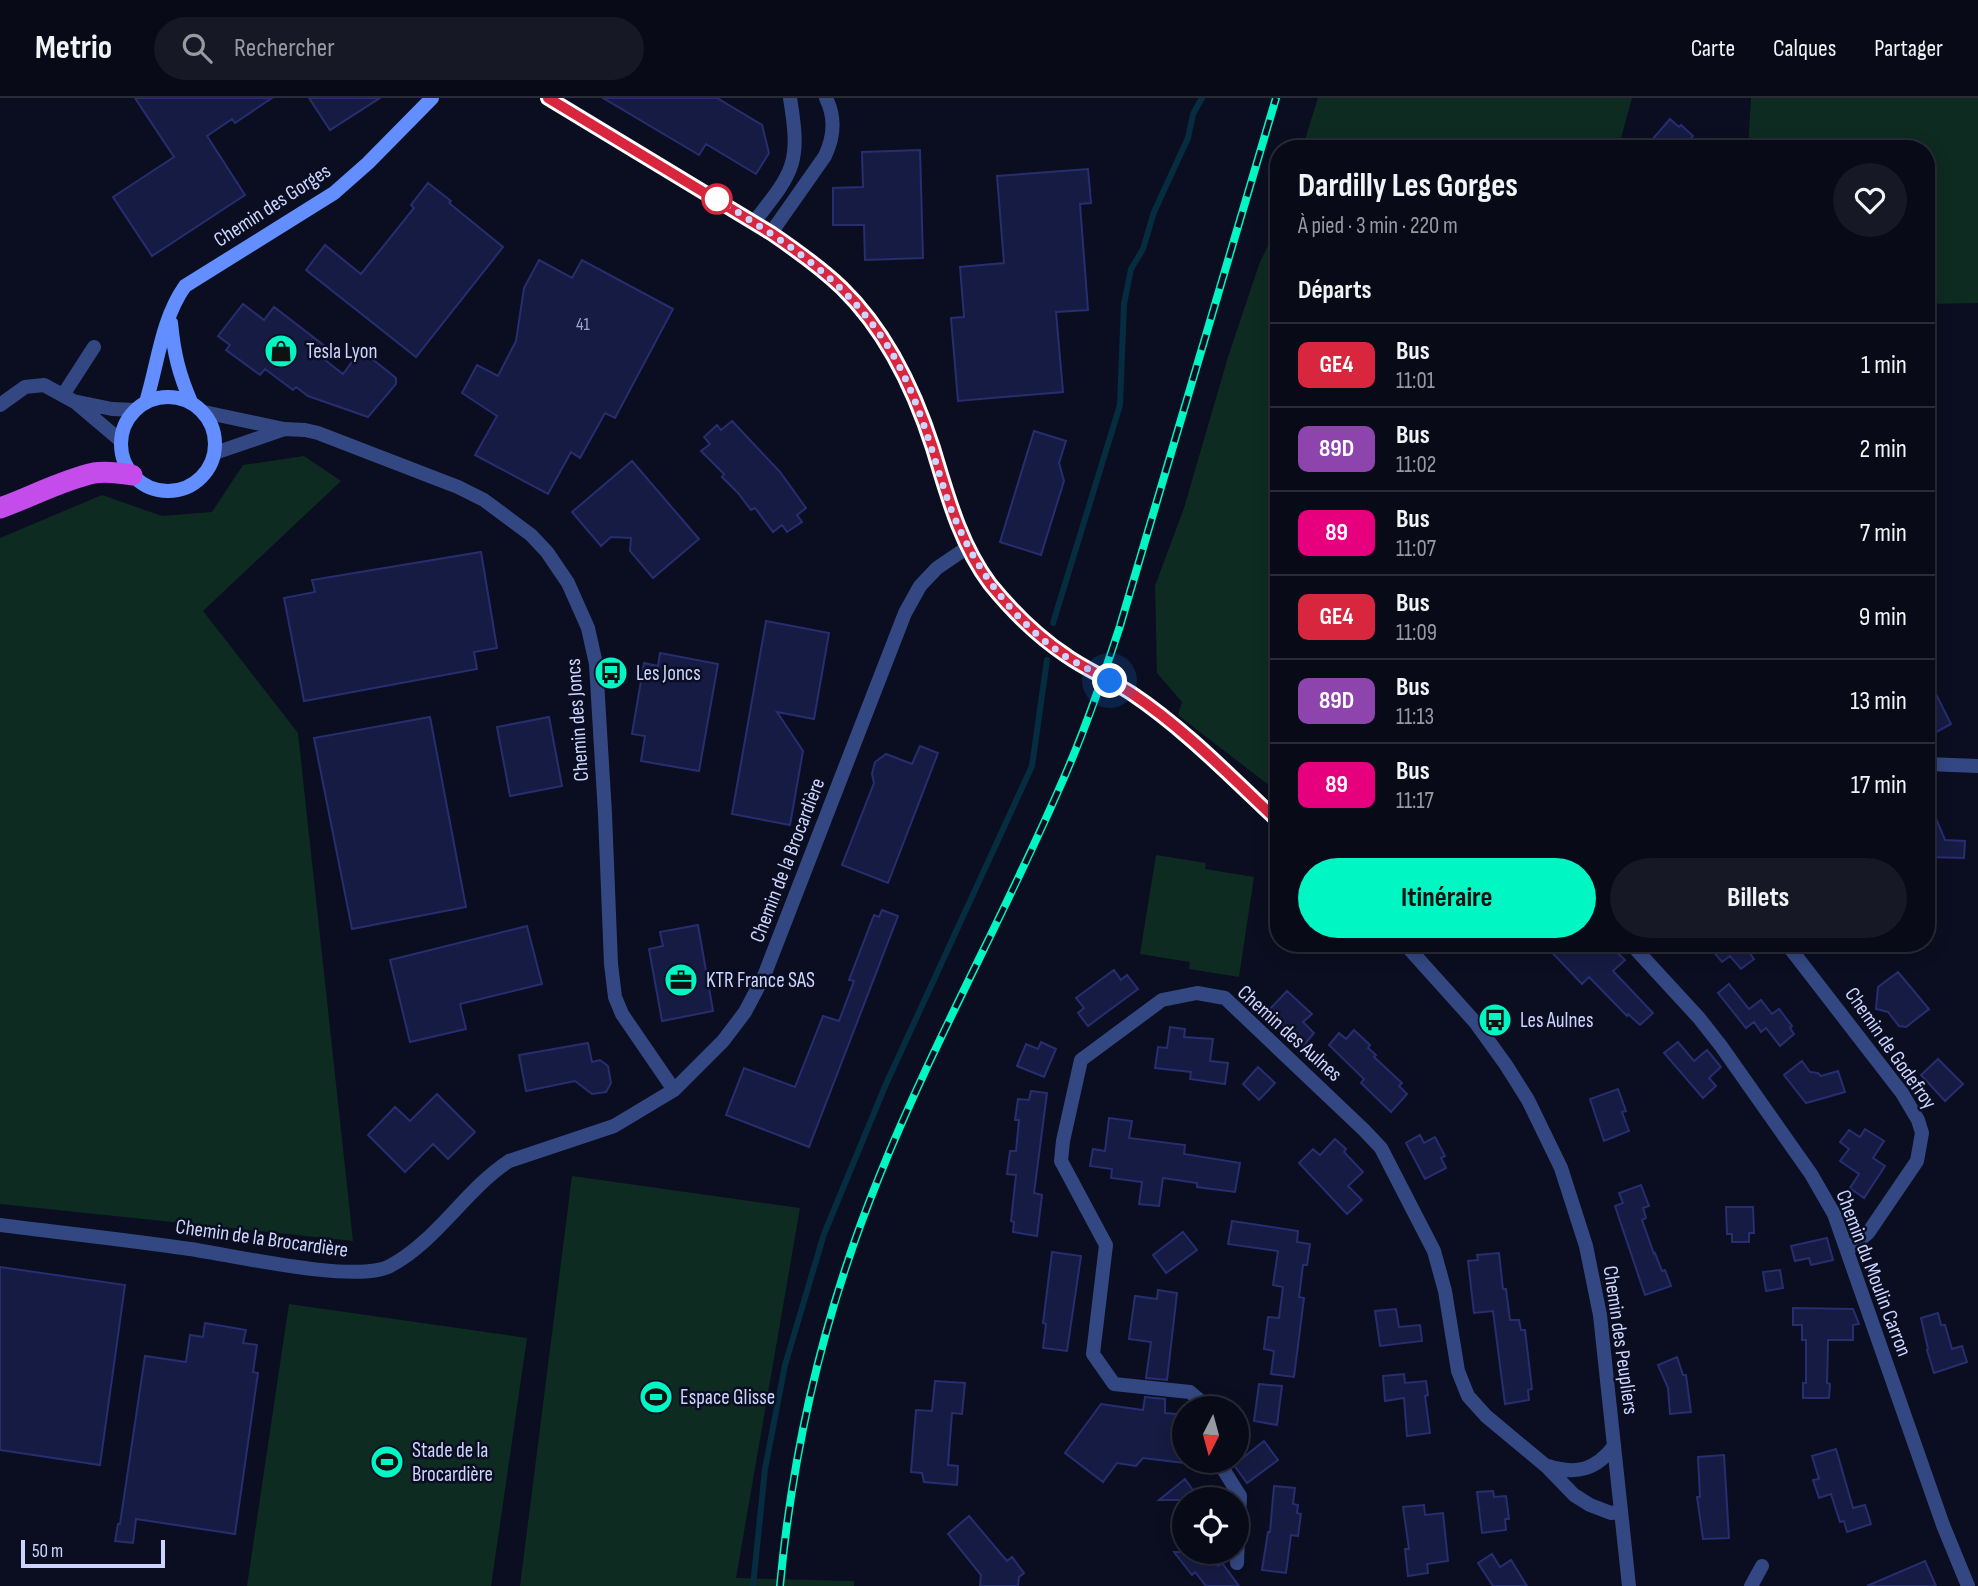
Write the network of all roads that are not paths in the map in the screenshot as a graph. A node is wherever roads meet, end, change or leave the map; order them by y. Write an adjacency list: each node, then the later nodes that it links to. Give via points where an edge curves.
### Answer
1 (432, 98): 7 (main road, Chemin des Gorges, via 334,193 185,286)
2 (548, 98): 5 (street)
3 (790, 98): 5 (street, via 796,149 793,165)
4 (826, 98): 6 (street, via 833,117 832,142)
5 (754, 222): 6 (street)
6 (771, 233): 19 (street, via 843,289 886,343 912,391)
7 (170, 317): 10 (main road, via 178,370); 12 (main road, Chemin des Gorges)
8 (94, 347): 9 (street)
9 (69, 398): 11 (street, via 44,385 25,387); 12 (street, via 112,409); 15 (street)
10 (191, 402): 12 (main road, via 161,397); 13 (main road)
11 (0, 405)
12 (141, 406): 15 (main road, via 128,419)
13 (204, 412): 14 (street, Chemin des Joncs); 16 (main road, via 216,438)
14 (284, 429): 16 (street, Chemin des Joncs); 26 (street, Chemin des Joncs, via 318,433 484,500 531,535 568,583 588,628 596,664 615,997)
15 (121, 441): 17 (main road)
16 (215, 453): 17 (main road, via 205,473 188,487 173,491 158,490)
17 (132, 475): 18 (highway, via 94,473)
18 (0, 508)
19 (968, 547): 22 (street, via 989,582 1037,634 1168,721); 26 (street, Chemin de la Brocardière, via 937,568 905,613 750,1004 721,1044)
20 (1935, 764): 21 (street)
21 (1978, 766)
22 (1270, 814)
23 (1412, 952): 30 (street, Chemin des Peupliers, via 1475,1022 1506,1065 1561,1168 1594,1280)
24 (1638, 952): 28 (street, Chemin du Moulin Carron, via 1699,1018 1811,1174 1834,1214)
25 (1793, 952): 28 (street, Chemin de Godefroy, via 1902,1093 1922,1133 1917,1161 1868,1233)
26 (674, 1090): 27 (street, Chemin de la Brocardière, via 614,1126 496,1169 440,1227 387,1268 327,1271)
27 (0, 1225)
28 (1847, 1250): 36 (street, Chemin du Moulin Carron)
29 (1195, 1396): 31 (street, Chemin des Aulnes, via 1114,1384 1093,1354 1106,1245 1061,1161 1081,1060 1162,1000 1197,993 1225,998 1381,1148 1434,1251 1458,1371 1468,1396)
30 (1614, 1446): 31 (street, via 1605,1459 1588,1469 1563,1471); 32 (street, Chemin des Peupliers)
31 (1546, 1466): 32 (street, Chemin des Aulnes, via 1582,1500 1611,1513)
32 (1621, 1512): 34 (street, Chemin des Peupliers)
33 (1762, 1566): 35 (street)
34 (1629, 1586)
35 (1751, 1586)
36 (1968, 1586)

